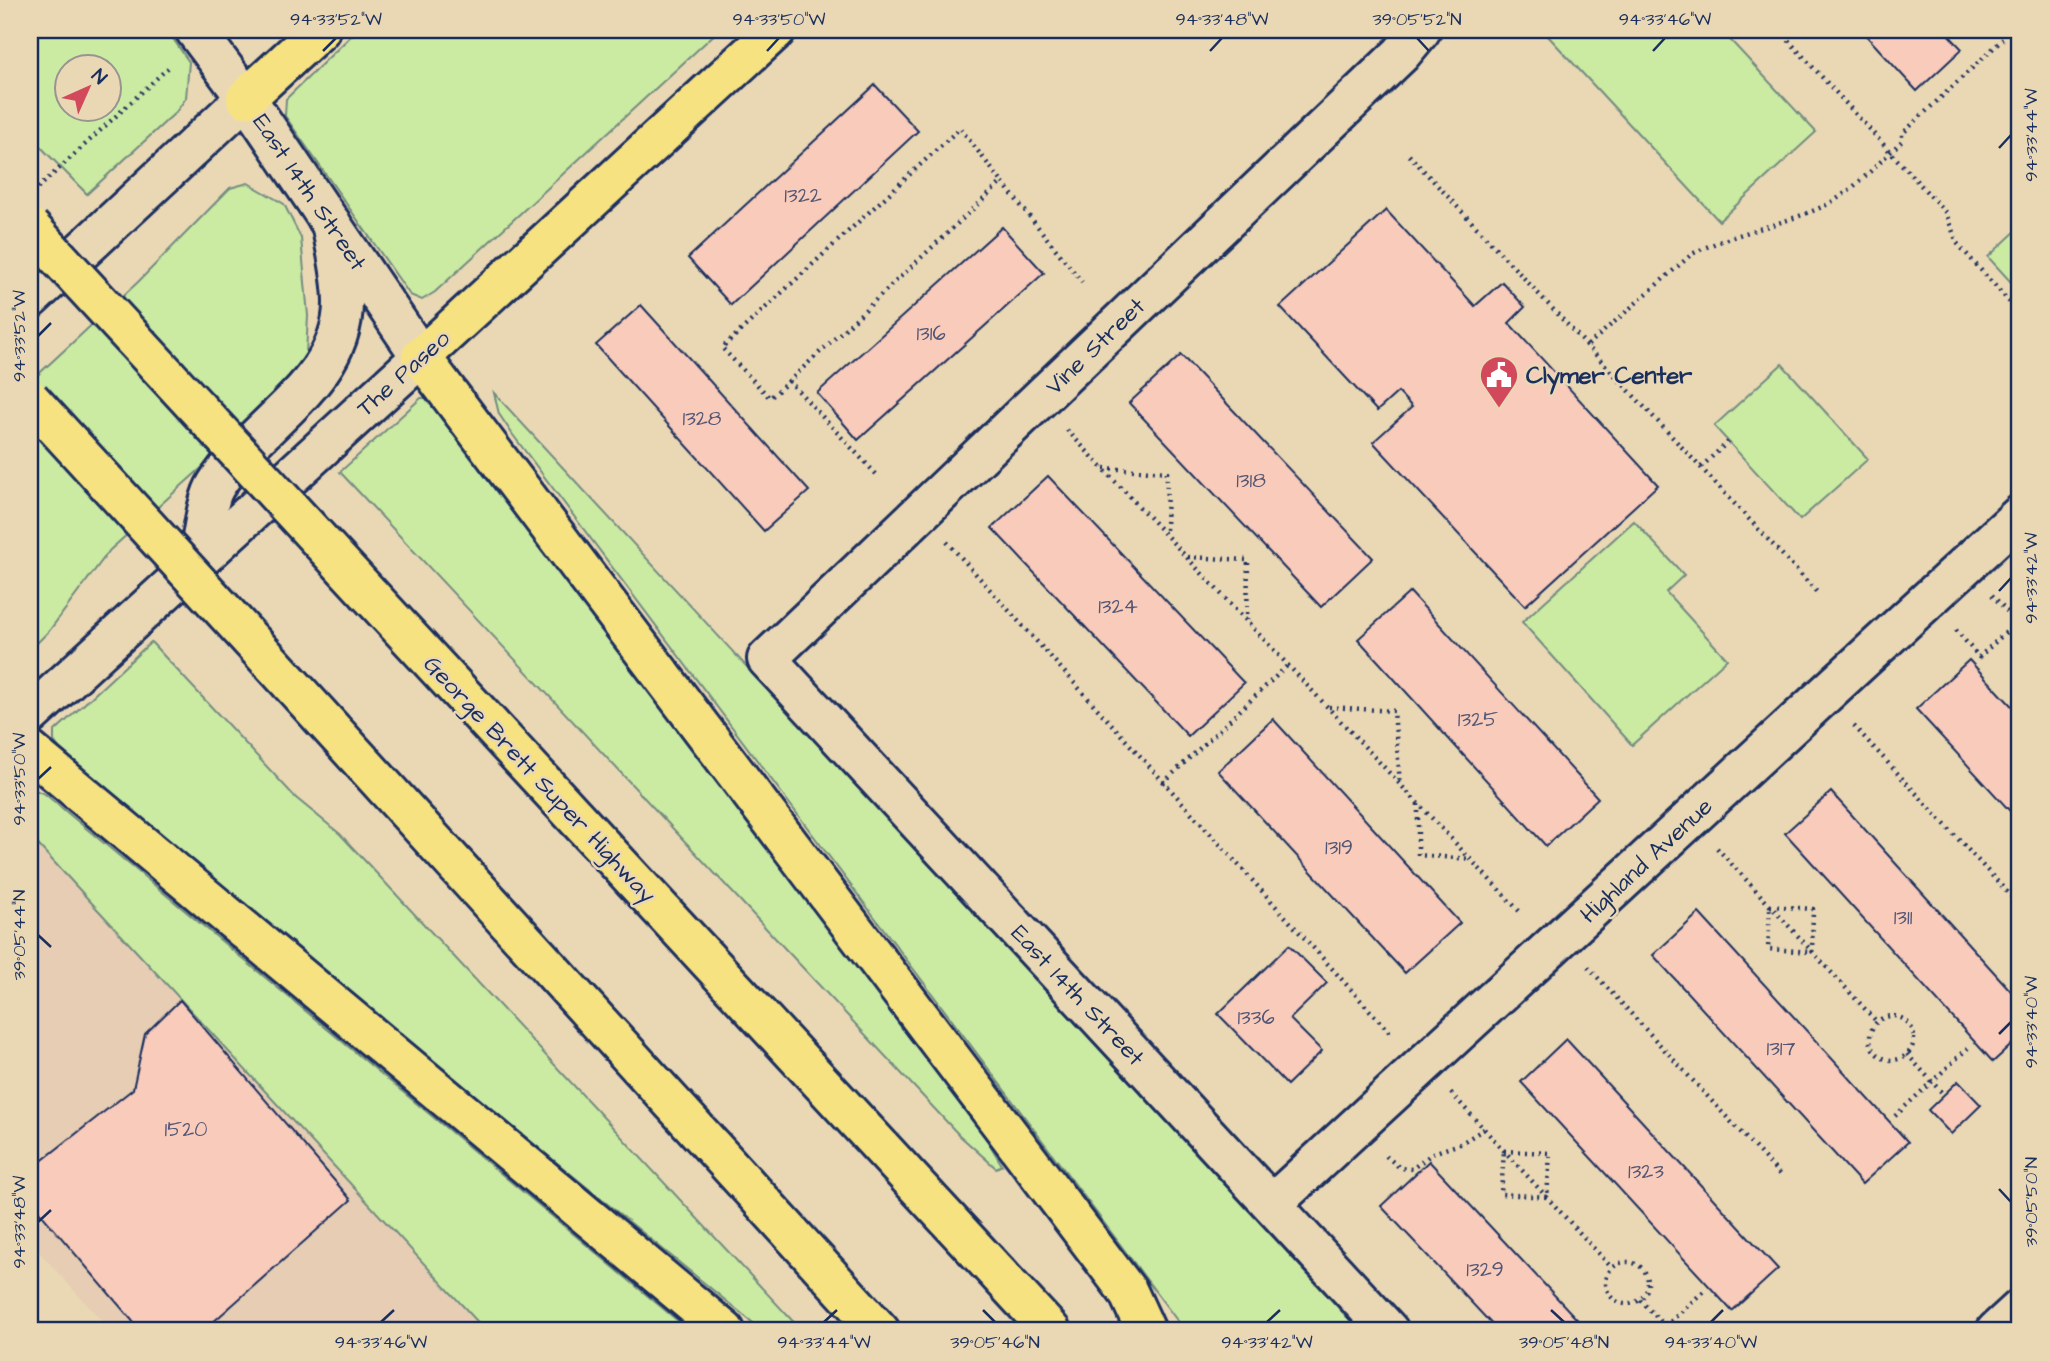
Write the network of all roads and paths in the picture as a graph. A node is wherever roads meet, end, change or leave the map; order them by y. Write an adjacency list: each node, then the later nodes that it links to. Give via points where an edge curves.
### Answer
1 (320, 30): 7 (main road)
2 (776, 30): 18 (main road, The Paseo)
3 (1422, 30): 36 (street, Vine Street)
4 (1779, 30): 8 (path)
5 (198, 34): 7 (street, East 14th Street); 11 (path)
6 (2003, 39): 8 (path, via 1902,134 1902,141)
7 (246, 98): 12 (street, East 14th Street); 15 (street)
8 (1890, 152): 16 (path, via 1946,213 1956,243); 17 (path, via 1826,205 1692,254)
9 (1409, 155): 17 (path)
10 (1002, 182): 14 (path); 19 (path); 19 (path, via 960,128 722,348 770,398)
11 (30, 196)
12 (331, 223): 18 (street, East 14th Street); 30 (street, via 343,304 334,345 306,389 262,430 215,486)
13 (30, 227): 73 (main road, George Brett Super Highway, bridge)
14 (1083, 282)
15 (30, 299)
16 (2020, 314)
17 (1588, 345): 23 (path)
18 (421, 356): 30 (street, The Paseo); 74 (main road, via 1128,1292)
19 (789, 381): 25 (path)
20 (30, 399): 72 (main road, bridge)
21 (1065, 427): 24 (path)
22 (1728, 441): 23 (path)
23 (1701, 467): 31 (path)
24 (1103, 468): 27 (path); 27 (path, via 1167,472)
25 (876, 474)
26 (2020, 515): 65 (street, Highland Avenue)
27 (1166, 535): 29 (path)
28 (944, 540): 42 (path)
29 (1187, 557): 33 (path); 33 (path, via 1248,560)
30 (198, 558): 39 (street, The Paseo)
31 (1817, 592)
32 (1989, 592): 34 (path)
33 (1247, 621): 37 (path)
34 (2018, 624): 35 (path, via 1979,657)
35 (1953, 626)
36 (767, 659): 65 (street, East 14th Street)
37 (1288, 664): 38 (path); 42 (path)
38 (1328, 707): 43 (path); 43 (path, via 1394,711)
39 (30, 715)
40 (1851, 722): 48 (path)
41 (30, 751): 71 (main road)
42 (1163, 783): 53 (path)
43 (1399, 783): 44 (path)
44 (1418, 803): 46 (path); 46 (path, via 1418,855)
45 (1716, 847): 47 (path)
46 (1470, 859): 49 (path)
47 (1770, 906): 50 (path); 50 (path, via 1814,909); 50 (path, via 1768,949)
48 (2020, 906)
49 (1522, 914)
50 (1812, 952): 52 (path)
51 (1588, 966): 63 (path)
52 (1877, 1022): 55 (path, via 1898,1017 1908,1023 1914,1033); 55 (path, via 1870,1032 1875,1053 1897,1060)
53 (1392, 1035)
54 (1968, 1048): 56 (path)
55 (1907, 1054): 56 (path)
56 (1932, 1082): 58 (path); 59 (path)
57 (1450, 1093): 60 (path)
58 (1944, 1095)
59 (1895, 1116)
60 (1484, 1129): 61 (path); 62 (path, via 1406,1170)
61 (1504, 1151): 64 (path); 64 (path, via 1502,1194); 64 (path, via 1549,1153)
62 (1384, 1154)
63 (1782, 1177)
64 (1547, 1197): 66 (path)
65 (1272, 1204): 75 (street, East 14th Street)
66 (1612, 1268): 68 (path, via 1606,1276 1611,1297 1619,1303); 68 (path, via 1633,1262 1642,1269 1647,1291)
67 (1704, 1291): 70 (path)
68 (1640, 1300): 70 (path)
69 (2020, 1309): 78 (street)
70 (1665, 1326): 76 (path); 77 (path)
71 (724, 1331)
72 (880, 1331)
73 (1051, 1331)
74 (1146, 1331)
75 (1389, 1331)
76 (1660, 1331)
77 (1670, 1331)
78 (1996, 1331)

